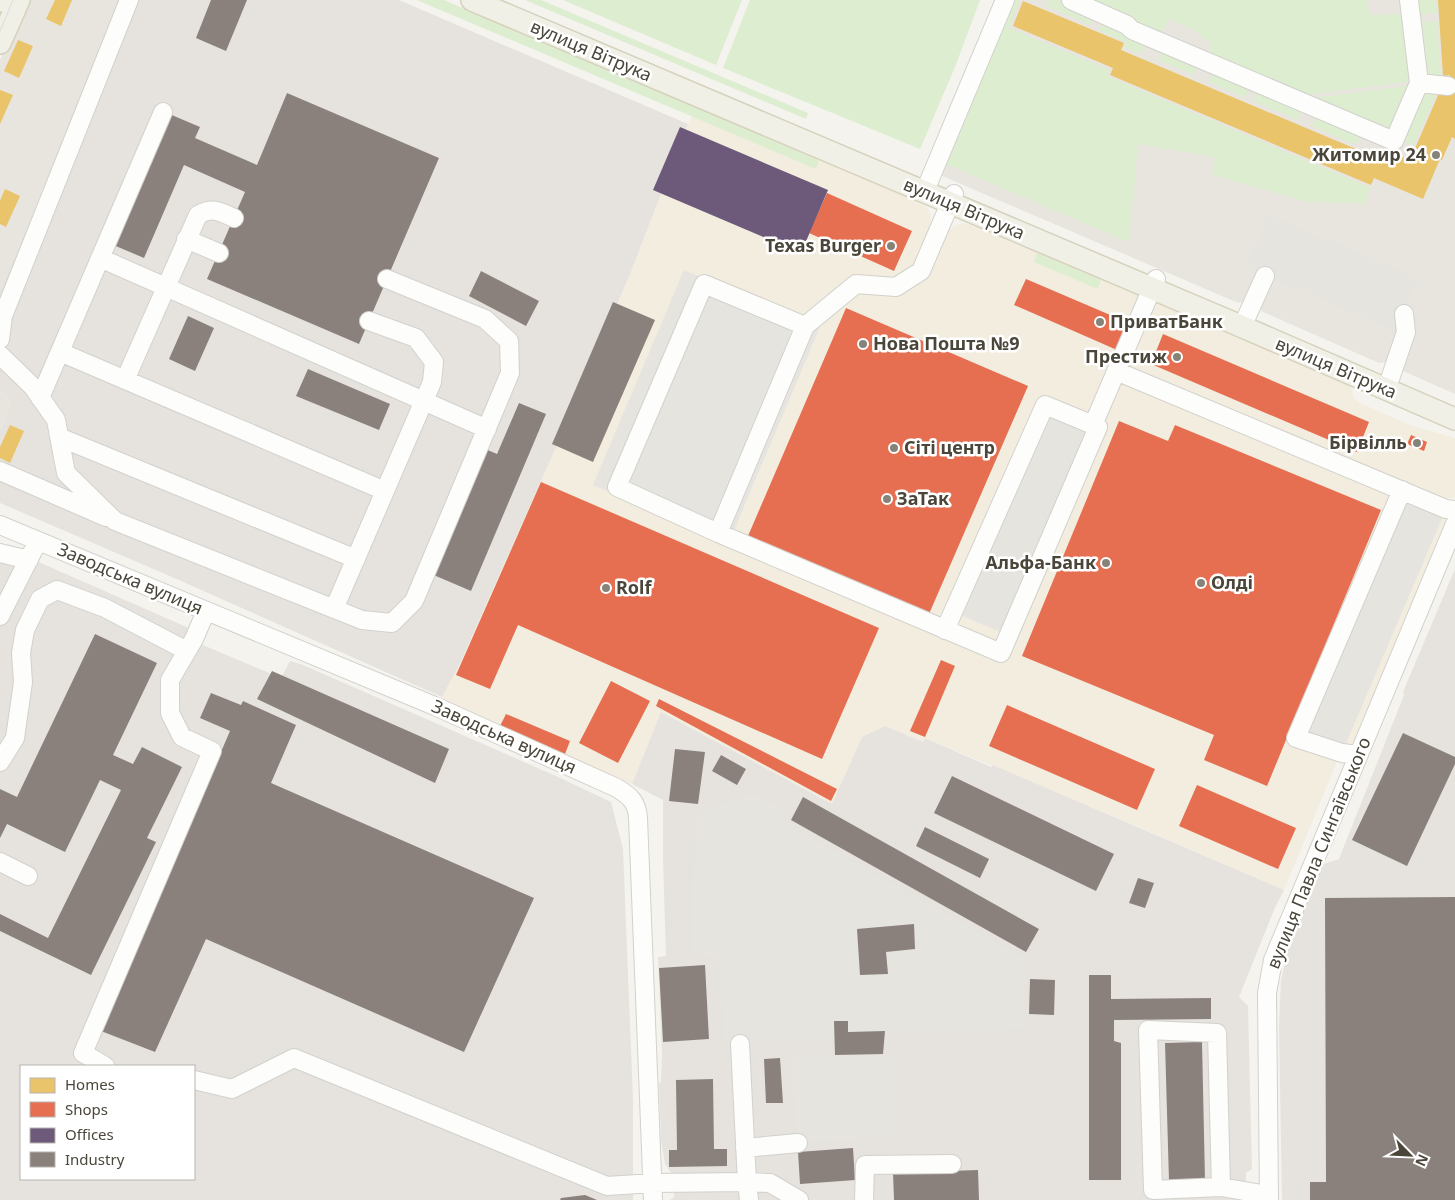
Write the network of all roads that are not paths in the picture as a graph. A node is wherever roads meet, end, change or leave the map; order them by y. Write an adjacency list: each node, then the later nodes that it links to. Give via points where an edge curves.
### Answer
1 (19, 0): 8 (main road)
2 (129, 0): 26 (street, via 3,316)
3 (472, 0): 12 (main road, вулиця Вітрука)
4 (498, 0): 12 (main road, вулиця Вітрука)
5 (1005, 0): 12 (street)
6 (1071, 0): 9 (street, via 1132,30 1394,141)
7 (1409, 0): 9 (street)
8 (0, 43)
9 (1419, 83): 10 (street)
10 (1448, 86)
11 (163, 112): 17 (street)
12 (926, 188): 13 (main road, вулиця Вітрука)
13 (952, 199): 20 (main road, вулиця Вітрука); 25 (street, via 922,271 896,286 856,284)
14 (234, 218): 15 (street, via 217,210 207,210 198,215)
15 (186, 239): 16 (street); 21 (street)
16 (219, 253)
17 (100, 258): 21 (street); 27 (street)
18 (1265, 276): 23 (street)
19 (387, 279): 37 (street, via 485,319 509,341 510,372)
20 (1154, 284): 23 (main road, вулиця Вітрука); 29 (street); 35 (main road, вулиця Вітрука)
21 (166, 287): 31 (street); 33 (street)
22 (1404, 314): 30 (street, via 1406,332)
23 (1246, 318): 30 (main road, вулиця Вітрука)
24 (369, 321): 33 (street, via 416,338 434,362 432,382)
25 (805, 326): 46 (street); 46 (street, via 704,284 617,487)
26 (0, 338)
27 (60, 352): 31 (street); 32 (street)
28 (0, 355): 32 (street)
29 (1116, 371): 36 (street); 40 (street)
30 (1390, 378): 34 (main road, вулиця Вітрука)
31 (126, 380): 41 (street)
32 (40, 398): 38 (street, via 56,420)
33 (423, 401): 37 (street); 41 (street)
34 (1455, 406)
35 (1455, 419)
36 (1093, 425): 54 (street, via 1045,405); 54 (street, via 1098,427 1001,653)
37 (487, 429): 51 (street, via 414,601 392,623 362,620)
38 (59, 437): 43 (street, via 66,473); 49 (street)
39 (0, 471): 43 (street)
40 (1402, 490): 42 (street); 56 (street, via 1296,738)
41 (385, 491): 49 (street)
42 (1455, 510)
43 (115, 521): 51 (street)
44 (1455, 524): 56 (street, вулиця Павла Сингаївського)
45 (0, 525): 47 (street, Заводська вулиця)
46 (718, 533): 54 (street)
47 (38, 541): 50 (street); 52 (street, Заводська вулиця)
48 (0, 553): 50 (street)
49 (356, 559): 51 (street)
50 (28, 560): 53 (street)
51 (334, 609)
52 (206, 611): 55 (street); 68 (street, Заводська вулиця, via 437,707 617,788 632,798 638,818)
53 (0, 616)
54 (945, 630)
55 (187, 650): 57 (street, via 105,608 57,590 40,599 23,638 23,682 15,738); 61 (street, via 170,680 170,713 182,737 212,751 83,1053)
56 (1358, 755): 69 (street, вулиця Павла Сингаївського, via 1273,960 1267,993)
57 (0, 762)
58 (0, 862): 59 (street)
59 (28, 876)
60 (740, 1044): 64 (street)
61 (103, 1065)
62 (195, 1080): 68 (street, via 232,1089 294,1058 607,1186)
63 (798, 1143): 64 (street)
64 (745, 1148): 66 (street)
65 (952, 1164): 72 (street, via 865,1165)
66 (747, 1182): 68 (street); 70 (street); 71 (street, via 770,1182)
67 (1221, 1188): 67 (street, via 1153,1190 1148,1030 1217,1033); 69 (street)
68 (653, 1192)
69 (1268, 1197)
70 (749, 1200)
71 (799, 1200)
72 (864, 1200)

